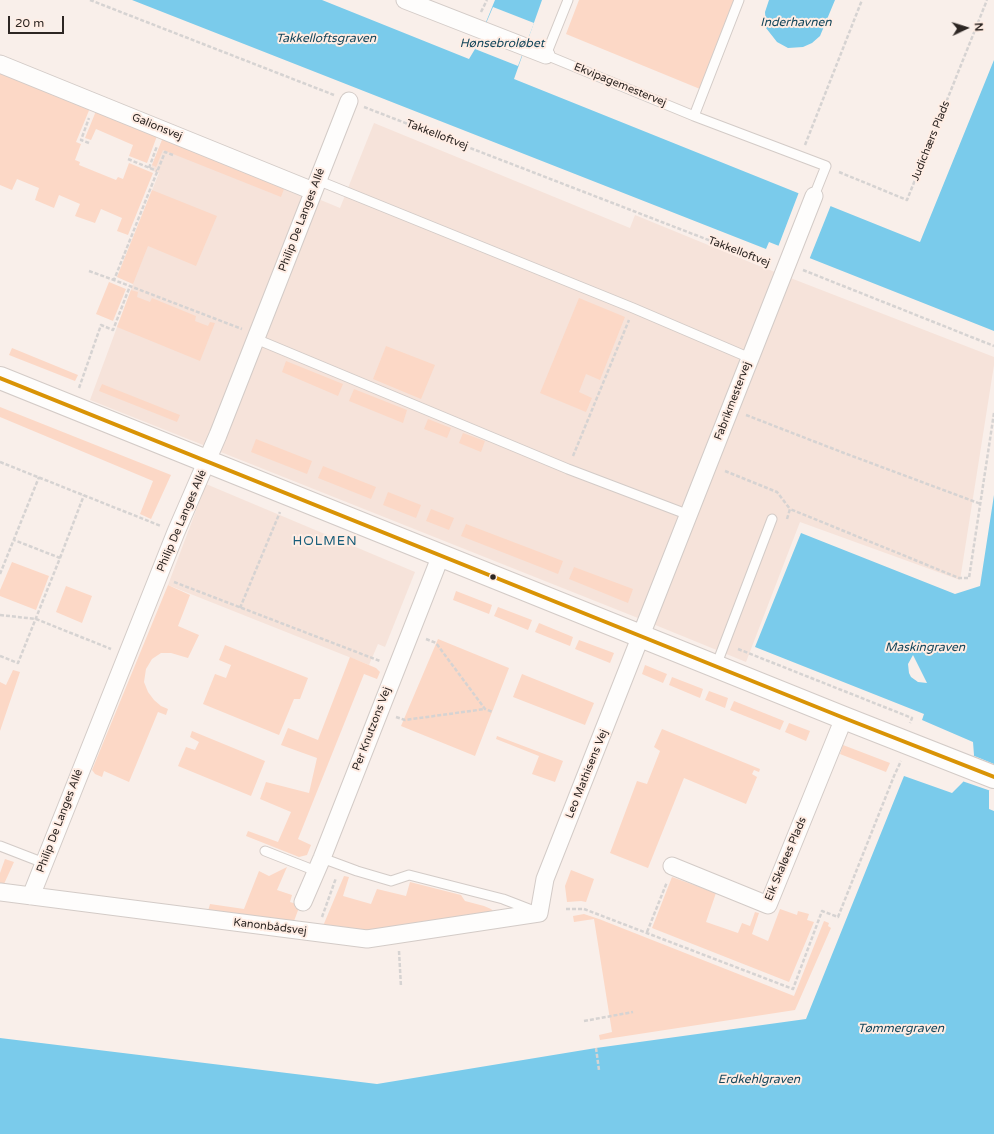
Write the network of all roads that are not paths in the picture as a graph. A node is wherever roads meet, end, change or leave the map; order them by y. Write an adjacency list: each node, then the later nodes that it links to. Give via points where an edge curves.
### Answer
1 (405, 0): 4 (street, Ekvipagemestervej)
2 (568, 0): 4 (lane)
3 (739, 0): 7 (lane)
4 (542, 54): 7 (lane, Ekvipagemestervej)
5 (0, 64): 9 (street, Galionsvej, via 163,130)
6 (349, 101): 9 (street, Philip De Langes Allé)
7 (694, 116): 8 (lane, Ekvipagemestervej)
8 (826, 166): 10 (lane, Fabrikmestervej)
9 (315, 186): 11 (street, Philip De Langes Allé); 12 (lane, via 633,308)
10 (814, 196): 12 (street, Fabrikmestervej)
11 (257, 337): 14 (street, Philip De Langes Allé); 15 (lane, via 568,469)
12 (750, 358): 15 (street, Fabrikmestervej)
13 (0, 378): 14 (street)
14 (207, 462): 17 (street); 24 (street, Philip De Langes Allé, via 158,575)
15 (689, 515): 18 (street, Fabrikmestervej)
16 (772, 519): 19 (lane)
17 (441, 555): 18 (street); 25 (street, Per Knutzons Vej)
18 (642, 636): 19 (street); 30 (street, Leo Mathisens Vej, via 545,879)
19 (716, 666): 20 (street)
20 (844, 718): 21 (street); 26 (street, Eik Skaløes Plads, via 768,905)
21 (994, 777)
22 (0, 846): 24 (lane)
23 (265, 851): 25 (lane)
24 (44, 863): 28 (street, Philip De Langes Allé)
25 (319, 864): 29 (street, Per Knutzons Vej); 30 (lane, via 341,865 391,881 409,875 503,899)
26 (672, 866)
27 (0, 892): 28 (street, Kanonbådsvej)
28 (31, 896): 30 (street, Kanonbådsvej, via 367,939)
29 (303, 902)
30 (539, 913)

